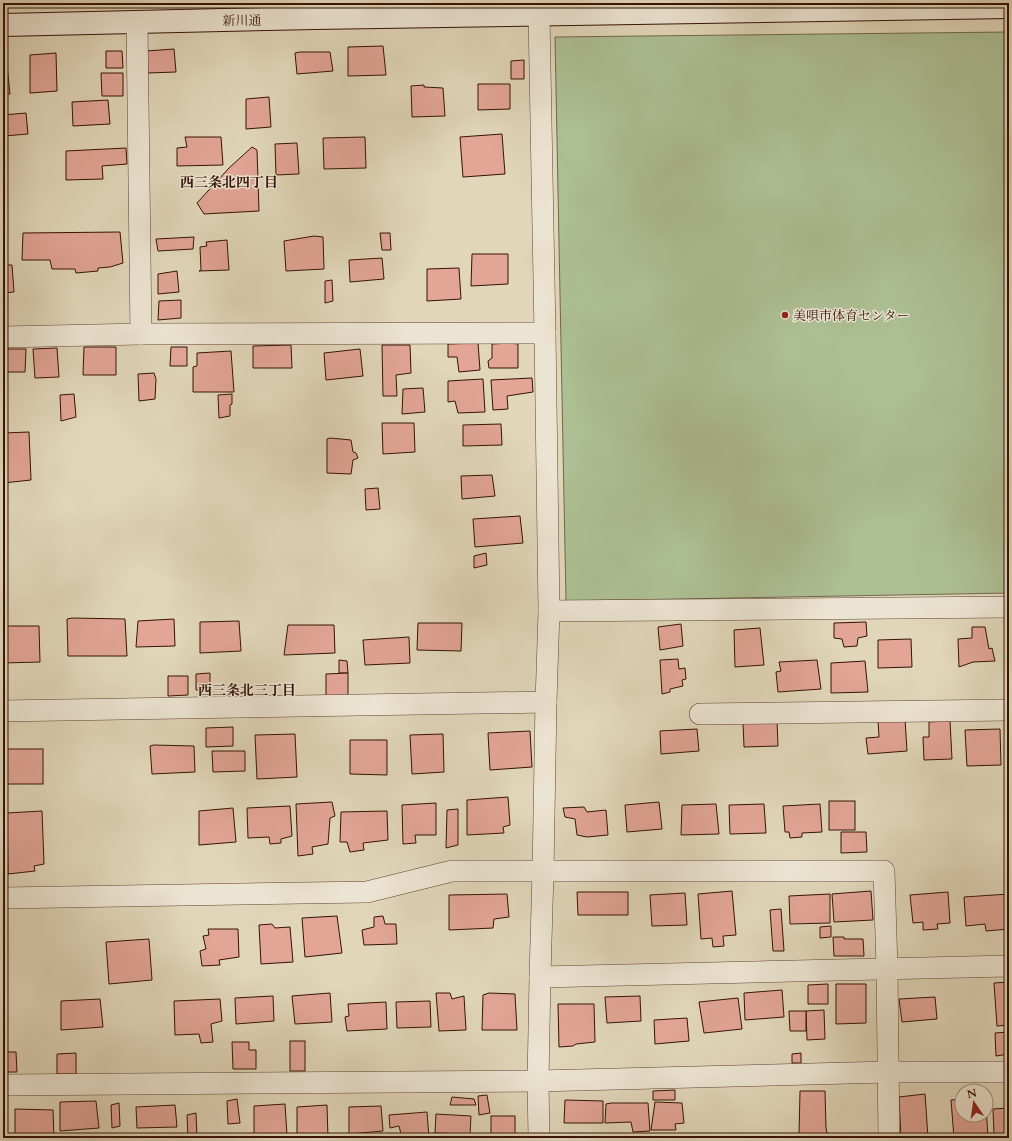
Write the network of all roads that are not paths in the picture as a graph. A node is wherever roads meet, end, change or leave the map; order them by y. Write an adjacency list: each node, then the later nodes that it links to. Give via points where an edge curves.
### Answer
1 (914, 6): 2 (street, 新川通); 4 (street, 新川通)
2 (1009, 7)
3 (315, 10): 4 (street, 新川通); 5 (street, 新川通)
4 (539, 15): 7 (street)
5 (137, 22): 6 (street, 新川通); 8 (street)
6 (3, 25)
7 (545, 333): 8 (street); 11 (street)
8 (141, 334): 9 (street)
9 (3, 337)
10 (1009, 607): 11 (street)
11 (549, 611): 12 (street)
12 (546, 702): 14 (street); 16 (street)
13 (1009, 710): 15 (street)
14 (3, 711)
15 (700, 714)
16 (543, 872): 17 (street, via 452,871 367,892); 19 (street, via 884,871); 20 (street)
17 (3, 898)
18 (1009, 966): 19 (street)
19 (887, 969): 20 (street); 21 (street)
20 (540, 977): 23 (street)
21 (888, 1072): 22 (street); 23 (street); 26 (street)
22 (1009, 1072)
23 (538, 1081): 24 (street); 25 (street)
24 (3, 1085)
25 (539, 1138)
26 (889, 1138)

